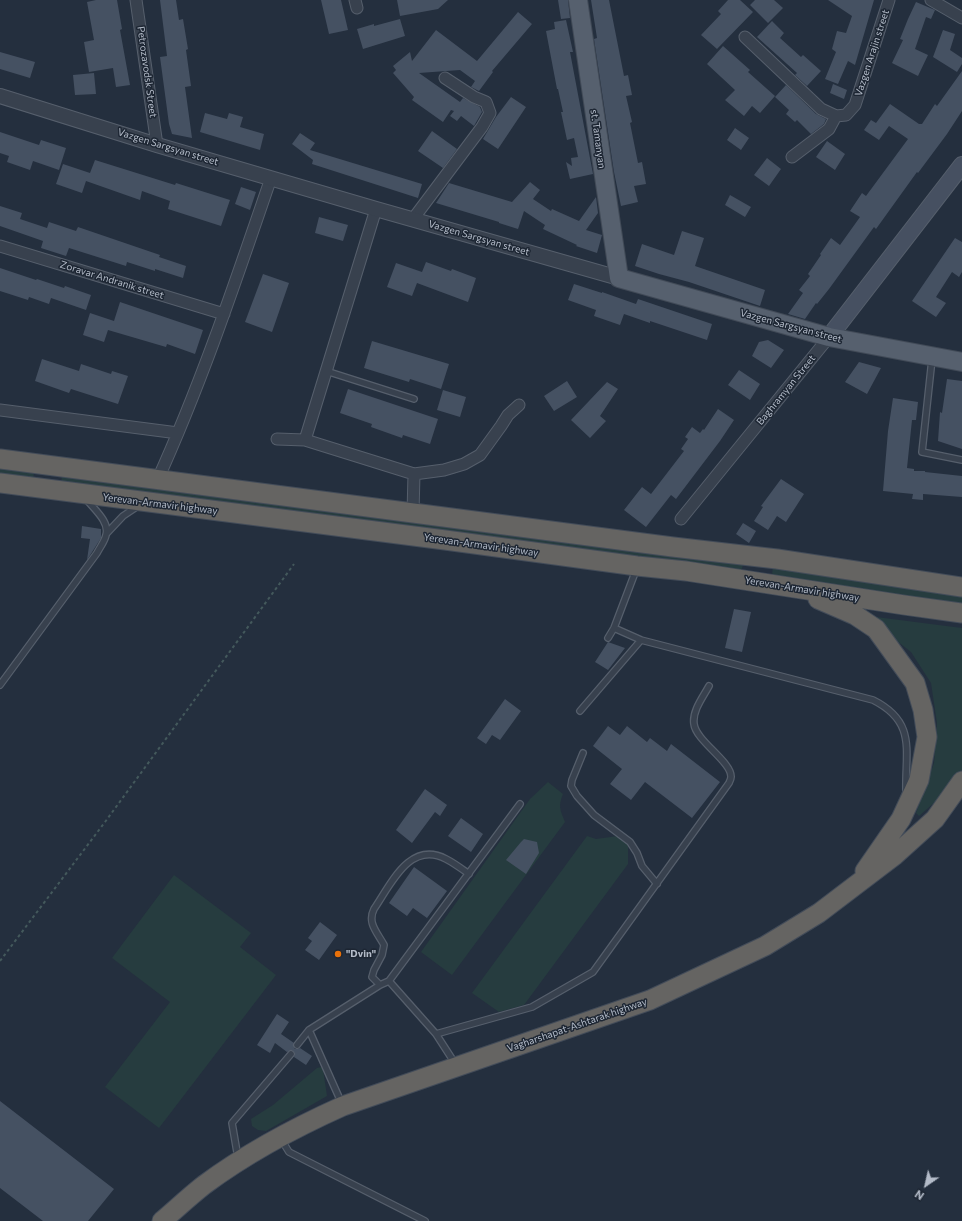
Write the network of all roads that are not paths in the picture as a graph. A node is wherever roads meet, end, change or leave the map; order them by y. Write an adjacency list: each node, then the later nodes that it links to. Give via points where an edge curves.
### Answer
1 (136, 0): 10 (street, Petrozavodsk Street)
2 (578, 0): 17 (main road, st. Tamanyan)
3 (889, 0): 9 (street, Vazgen Arajin street, via 855,105 846,115)
4 (931, 0): 5 (street)
5 (962, 18)
6 (745, 37): 9 (street, via 821,109)
7 (444, 78): 15 (street, via 486,102 490,113)
8 (0, 96): 10 (street, Vazgen Sargsyan street)
9 (836, 116): 11 (street, via 829,130)
10 (157, 144): 13 (street, Vazgen Sargsyan street)
11 (792, 157)
12 (962, 165): 19 (main road, Baghramyan Street)
13 (271, 178): 14 (street, Vazgen Sargsyan street); 18 (street)
14 (376, 209): 15 (street, Vazgen Sargsyan street); 22 (street)
15 (413, 220): 17 (street, Vazgen Sargsyan street)
16 (0, 246): 18 (street, Zoravar Andranik street)
17 (619, 278): 19 (main road, Vazgen Sargsyan street)
18 (224, 314): 26 (street)
19 (829, 337): 20 (main road, Vazgen Sargsyan street); 39 (street, Baghramyan Street)
20 (932, 357): 21 (main road, Vazgen Sargsyan street); 30 (lane, via 922,452)
21 (962, 362)
22 (326, 371): 23 (lane); 28 (street)
23 (414, 399)
24 (519, 406): 32 (street, via 508,414 480,455 451,468)
25 (0, 410): 26 (street)
26 (178, 433): 33 (street)
27 (277, 439): 28 (street)
28 (305, 440): 32 (street)
29 (0, 459): 31 (highway)
30 (962, 460)
31 (49, 466): 33 (highway); 35 (highway)
32 (414, 474): 38 (street)
33 (157, 481): 38 (highway)
34 (0, 483): 35 (highway, Yerevan-Armavir highway)
35 (46, 489): 36 (highway, Yerevan-Armavir highway)
36 (81, 493): 37 (highway, Yerevan-Armavir highway); 40 (lane, via 103,520)
37 (145, 502): 40 (lane, via 124,516); 42 (highway, Yerevan-Armavir highway)
38 (413, 513): 41 (highway)
39 (681, 519)
40 (107, 533): 49 (lane, via 97,553)
41 (777, 560): 43 (highway, via 762,566 760,578); 44 (highway)
42 (637, 566): 43 (highway, Yerevan-Armavir highway); 46 (lane)
43 (767, 584): 45 (highway, Yerevan-Armavir highway); 55 (highway, via 815,598 855,615 876,629 915,683 923,710 926,737 919,780)
44 (962, 587)
45 (962, 613)
46 (614, 628): 47 (lane); 48 (lane)
47 (608, 638)
48 (641, 640): 51 (lane); 55 (lane, via 873,700 885,706 900,723 908,754 906,796)
49 (0, 685)
50 (708, 686): 57 (lane, via 696,711 694,724 698,733 729,770 731,777)
51 (580, 711)
52 (583, 752): 57 (lane, via 571,786 594,815 630,842 642,866)
53 (962, 781): 58 (highway, Vagharshapat-Ashtarak highway, via 935,819)
54 (520, 804): 56 (lane)
55 (901, 819): 58 (highway)
56 (469, 874): 59 (lane); 60 (lane, via 445,858 430,854 414,857 404,864 371,916 384,945 372,977)
57 (657, 884): 62 (lane, via 593,972 532,1006)
58 (854, 887): 65 (highway, Vagharshapat-Ashtarak highway, via 819,913 765,946 650,1000)
59 (389, 981): 60 (lane); 62 (lane)
60 (380, 985): 61 (lane)
61 (309, 1030): 63 (lane); 66 (lane)
62 (436, 1034): 65 (lane)
63 (297, 1045)
64 (291, 1054): 68 (lane, via 232,1123)
65 (457, 1067): 66 (highway, Vagharshapat-Ashtarak highway)
66 (343, 1106): 67 (highway, Vagharshapat-Ashtarak highway)
67 (280, 1137): 68 (highway, Vagharshapat-Ashtarak highway); 70 (lane, via 289,1152)
68 (238, 1161): 69 (highway, Vagharshapat-Ashtarak highway, via 203,1185)
69 (162, 1221)
70 (425, 1221)

